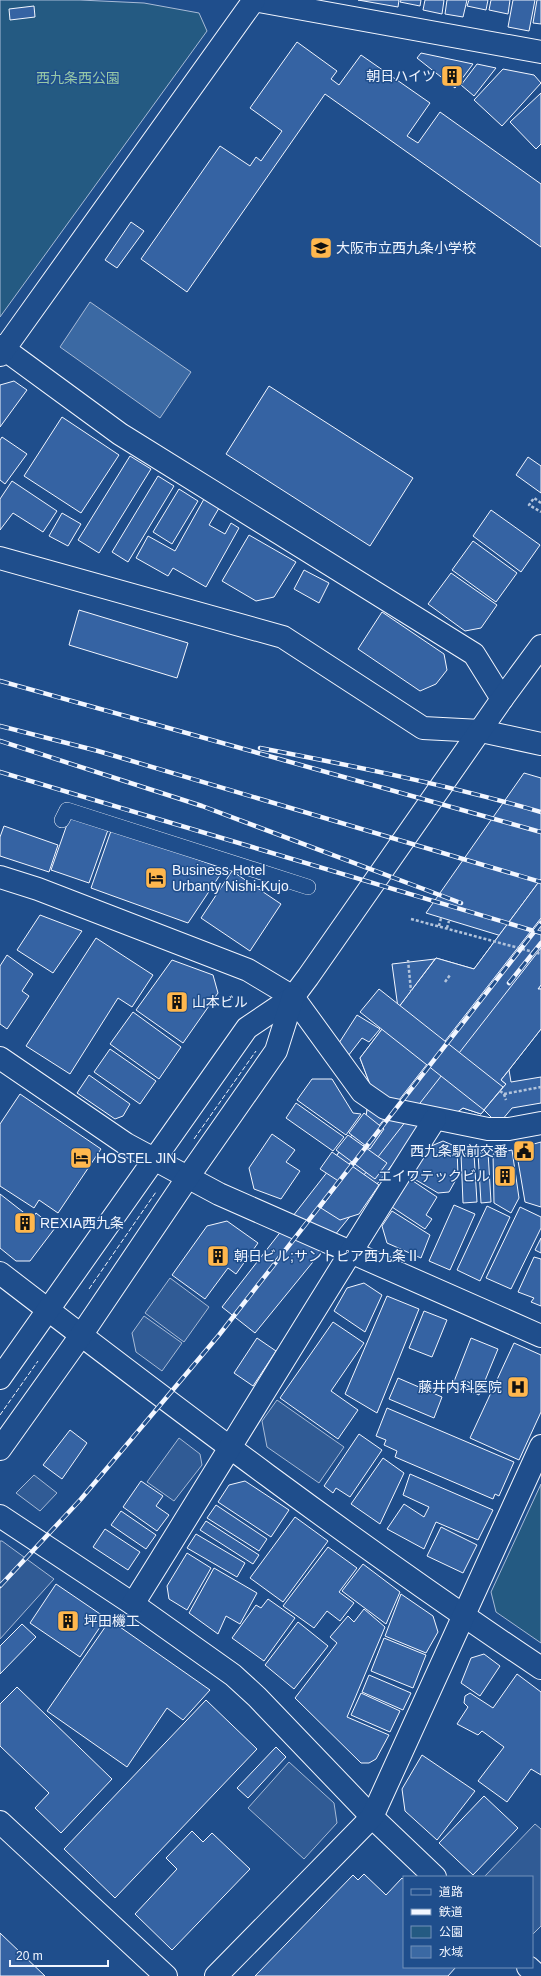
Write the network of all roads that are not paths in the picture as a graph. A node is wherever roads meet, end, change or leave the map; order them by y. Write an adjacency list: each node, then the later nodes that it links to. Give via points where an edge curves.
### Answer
1 (254, 0): 2 (street); 3 (street)
2 (541, 52)
3 (1, 350): 6 (street, via 120,434 474,654)
4 (0, 558): 7 (street, via 284,637 423,728)
5 (541, 646): 6 (street)
6 (502, 699): 7 (street)
7 (481, 731): 8 (street); 12 (street)
8 (541, 744)
9 (62, 820): 11 (lane, via 67,810)
10 (0, 877): 12 (street, via 38,889 248,970)
11 (308, 886)
12 (293, 996): 14 (street, via 362,1092 385,1108); 16 (street, via 247,1028); 17 (street, via 276,1051)
13 (0, 1058): 16 (street, via 126,1144)
14 (435, 1119): 15 (street, via 500,1130); 18 (street)
15 (541, 1123)
16 (155, 1159): 17 (street); 20 (street)
17 (188, 1177): 18 (street, via 219,1194); 21 (street)
18 (350, 1252): 22 (street); 26 (street)
19 (0, 1273): 20 (street)
20 (48, 1309): 21 (street); 23 (street)
21 (82, 1334): 25 (street); 26 (street)
22 (541, 1336)
23 (0, 1378)
24 (541, 1446): 29 (street)
25 (0, 1449)
26 (230, 1449): 28 (street); 29 (street)
27 (0, 1516): 28 (street)
28 (133, 1604): 31 (street, via 257,1697)
29 (463, 1616): 30 (street); 31 (street)
30 (541, 1668)
31 (372, 1817): 33 (street); 35 (street)
32 (0, 1822): 34 (street)
33 (433, 1876)
34 (166, 1976)
35 (216, 1976)

